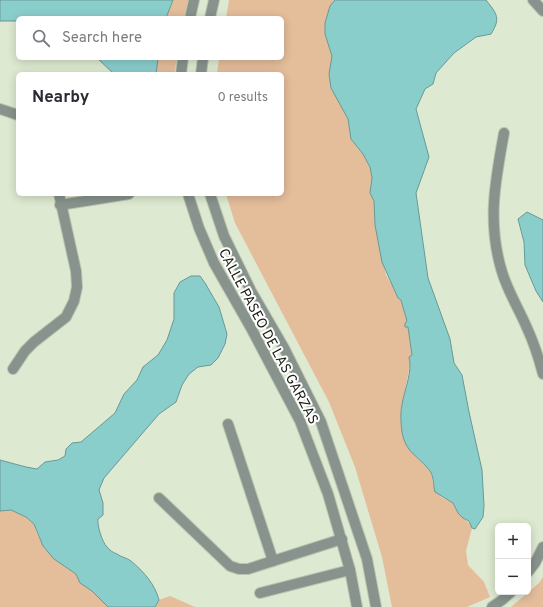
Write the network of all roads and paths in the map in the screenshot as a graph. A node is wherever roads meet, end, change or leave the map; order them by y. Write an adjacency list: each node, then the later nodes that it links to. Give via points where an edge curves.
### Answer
1 (194, 0): 5 (street)
2 (214, 0): 6 (street)
3 (533, 0): 4 (street)
4 (542, 8)
5 (190, 16)
6 (210, 16)
7 (183, 60): 9 (street)
8 (203, 60): 10 (street)
9 (181, 72)
10 (201, 72)
11 (0, 110): 12 (street)
12 (16, 114)
13 (504, 133): 20 (street, via 495,184 495,243 504,278 527,327)
14 (59, 196): 18 (street)
15 (116, 196): 18 (street)
16 (189, 196): 23 (street, CALLE PASEO DE LAS GARZAS, via 214,263 300,421)
17 (211, 196): 31 (street, CALLE PASEO DE LAS GARZAS, via 224,236 321,422 367,559)
18 (60, 205): 19 (street, via 76,272 77,287 74,301 66,317 34,342)
19 (13, 369)
20 (543, 374)
21 (228, 424): 25 (street)
22 (159, 498): 25 (street, via 230,566 248,569)
23 (342, 539): 25 (street); 27 (street, CALLE PASEO DE LAS GARZAS)
24 (543, 547): 26 (street)
25 (273, 561)
26 (531, 568)
27 (350, 570): 28 (street); 30 (street, CALLE PASEO DE LAS GARZAS)
28 (260, 593)
29 (508, 595): 32 (street)
30 (357, 607)
31 (376, 607)
32 (492, 607)

